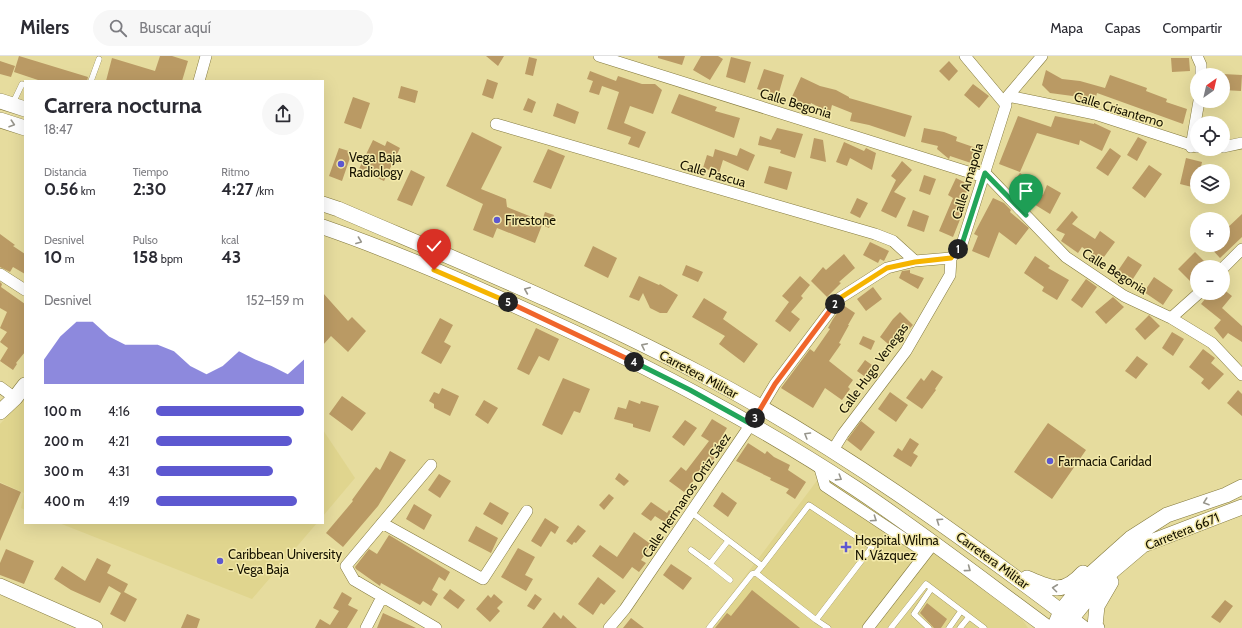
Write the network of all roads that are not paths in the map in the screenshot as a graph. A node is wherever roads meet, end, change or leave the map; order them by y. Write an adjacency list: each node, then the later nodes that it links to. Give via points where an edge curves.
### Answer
1 (206, 56): 9 (street)
2 (599, 56): 19 (street, Calle Begonia)
3 (965, 56): 11 (street)
4 (1042, 56): 11 (street)
5 (1197, 56): 7 (street)
6 (99, 59): 8 (lane)
7 (1201, 68)
8 (91, 80)
9 (199, 80)
10 (24, 85): 12 (lane, via 22,84)
11 (1007, 100): 17 (street, Calle Crisantemo, via 1095,114); 19 (street, Calle Amapola)
12 (12, 105)
13 (0, 120): 15 (main road, one-way to 15)
14 (496, 124): 25 (street, Calle Pascua, via 875,234 893,241)
15 (24, 128)
16 (1242, 143): 18 (street)
17 (1190, 146)
18 (1230, 146)
19 (984, 175): 23 (street, Calle Amapola, via 962,244); 29 (street, Calle Begonia, via 1066,257 1124,296)
20 (324, 204): 34 (main road, Carretera Militar, one-way to 20, via 699,372 552,300)
21 (324, 227): 36 (main road, Carretera Militar, one-way to 36, via 434,270 545,318 690,390)
22 (1242, 248): 24 (street)
23 (951, 258): 25 (street, Calle Hermanos Ortiz Sáez); 37 (street, Calle Hugo Venegas, via 950,274 906,351)
24 (1230, 261)
25 (915, 262): 34 (street, Calle Hermanos Ortiz Sáez, via 887,268 840,298 775,384)
26 (0, 274): 27 (street)
27 (24, 289)
28 (1190, 300): 29 (street)
29 (1171, 318): 30 (street, Calle Begonia, via 1212,343)
30 (1242, 376)
31 (24, 386): 33 (main road)
32 (0, 387): 33 (street)
33 (15, 398): 35 (main road)
34 (761, 407): 36 (street, Calle Hermanos Ortiz Sáez); 37 (main road, Carretera Militar, one-way to 34)
35 (0, 412)
36 (751, 424): 42 (street, Calle Hermanos Ortiz Sáez); 47 (main road, Carretera Militar, one-way to 47, via 856,488)
37 (833, 450): 51 (main road, Carretera Militar, one-way to 37)
38 (431, 464): 44 (street)
39 (1242, 487): 43 (main road, Carretera 6671, one-way to 43)
40 (1242, 507): 45 (main road, Carretera 6671)
41 (527, 511): 44 (street, via 483,579)
42 (691, 512): 46 (lane); 64 (street, Calle Hermanos Ortiz Sáez, via 625,609)
43 (1167, 515): 51 (main road, one-way to 51, via 1123,536 1074,582 1061,589 1046,587); 58 (main road, Carretera 6671, via 1131,538 1093,572)
44 (382, 523): 56 (street, via 346,566 354,580)
45 (1177, 532): 58 (main road, Carretera 6671, via 1143,545); 77 (main road, via 1117,574 1097,606)
46 (728, 541): 49 (lane); 50 (lane)
47 (929, 548): 67 (street); 73 (main road, Carretera Militar, one-way to 73)
48 (691, 550): 49 (lane)
49 (710, 564): 53 (lane)
50 (762, 566): 52 (lane); 60 (lane, via 809,505 872,547)
51 (1004, 568): 58 (main road, Carretera Militar)
52 (756, 574): 60 (lane); 65 (lane, via 752,574)
53 (730, 580)
54 (0, 586): 61 (main road)
55 (931, 589): 57 (lane); 68 (lane, via 926,584); 69 (lane, via 914,614)
56 (382, 597): 62 (street); 63 (street)
57 (961, 611): 59 (lane); 70 (lane)
58 (1066, 615): 74 (main road, Carretera 6671); 75 (main road, Carretera 6671); 76 (main road, Carretera Militar)
59 (969, 616): 71 (lane); 72 (lane)
60 (816, 620): 66 (lane)
61 (95, 628)
62 (366, 628)
63 (436, 628)
64 (609, 628)
65 (709, 628)
66 (828, 628)
67 (868, 628)
68 (891, 628)
69 (929, 628)
70 (949, 628)
71 (960, 628)
72 (984, 628)
73 (1048, 628)
74 (1054, 628)
75 (1057, 628)
76 (1083, 628)
77 (1097, 628)

